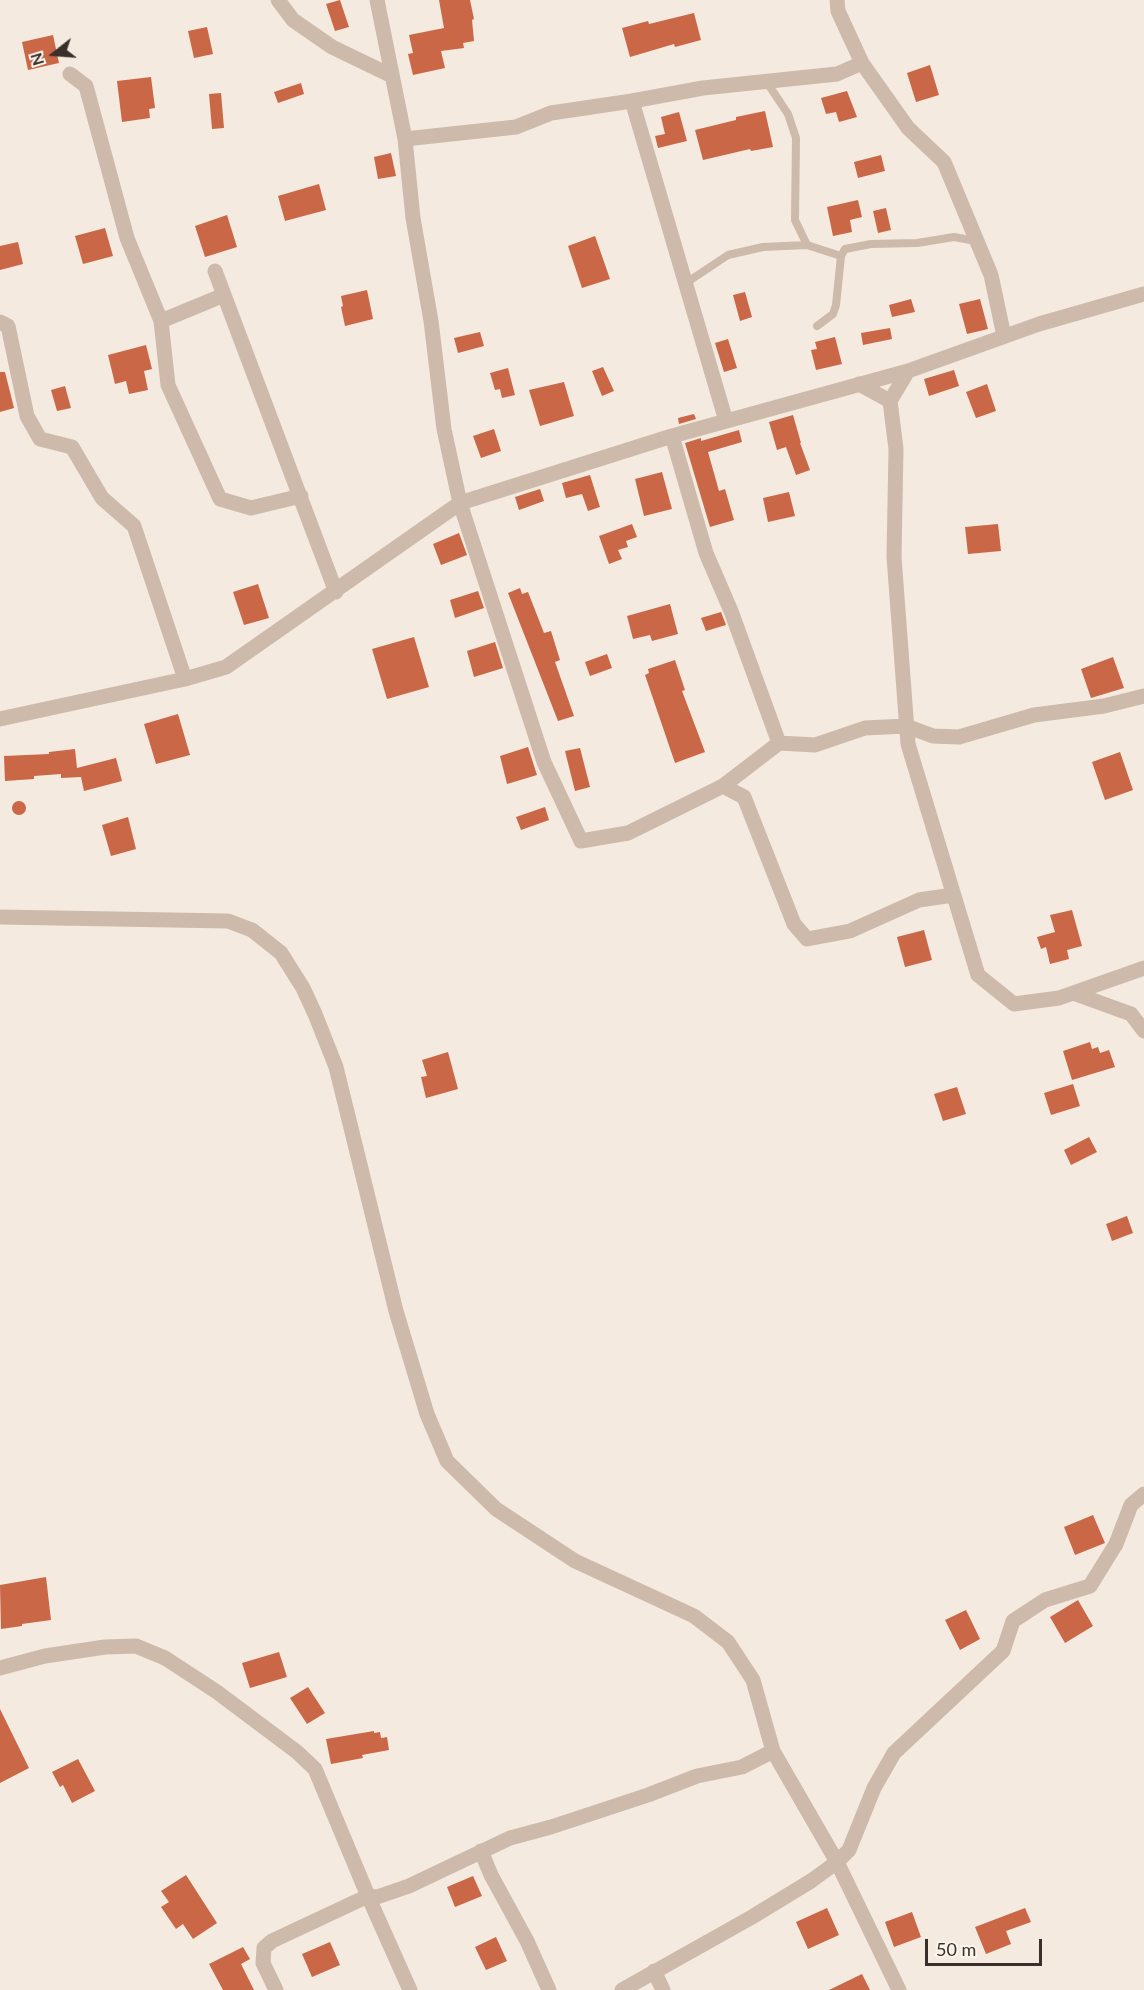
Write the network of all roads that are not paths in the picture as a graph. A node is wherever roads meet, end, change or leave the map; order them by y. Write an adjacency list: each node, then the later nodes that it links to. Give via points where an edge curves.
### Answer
1 (278, 0): 6 (street, via 293,20 332,47)
2 (377, 0): 6 (street)
3 (837, 0): 4 (street, via 838,11)
4 (862, 63): 7 (street, via 837,74); 10 (street, via 908,128 944,162)
5 (70, 74): 17 (street, via 86,86 127,238)
6 (390, 75): 9 (street)
7 (766, 81): 8 (street); 11 (lane, via 788,114 796,138 795,220)
8 (632, 100): 9 (street, via 551,113 516,126); 14 (street)
9 (405, 139): 27 (street, via 444,429)
10 (976, 241): 12 (lane, via 954,237 871,244 845,249); 20 (street, via 992,275)
11 (807, 245): 12 (lane); 14 (lane, via 763,247 728,255)
12 (841, 256): 19 (lane, via 833,314)
13 (215, 271): 16 (street)
14 (686, 283): 24 (street)
15 (1144, 294): 20 (street)
16 (224, 295): 17 (street); 26 (street)
17 (161, 321): 26 (street, via 168,385 220,499 251,508)
18 (0, 322): 29 (street, via 8,326 27,416 40,439 72,447 102,498 134,526)
19 (817, 326)
20 (1004, 336): 21 (street)
21 (908, 371): 22 (street); 23 (street)
22 (859, 384): 23 (street); 24 (street)
23 (890, 401): 32 (street, via 896,449 894,557)
24 (726, 422): 25 (street)
25 (672, 436): 27 (street); 33 (street, via 706,553)
26 (301, 496): 28 (street)
27 (460, 503): 28 (street); 34 (street, via 544,762 581,841 628,833)
28 (336, 592): 29 (street, via 226,667)
29 (185, 679): 31 (street)
30 (1144, 696): 32 (street, via 1104,706 1034,715 959,737 933,736)
31 (0, 719)
32 (906, 726): 33 (street, via 865,728 815,745); 35 (street)
33 (779, 743): 34 (street)
34 (723, 786): 35 (street, via 744,797 794,924 807,939 850,932 919,900)
35 (953, 895): 38 (street, via 978,975 1014,1004)
36 (0, 917): 42 (street, via 228,921 252,930 280,953 303,988 336,1067 396,1311 427,1414 447,1461 496,1509 555,1548 694,1616 728,1642 753,1680)
37 (1144, 968): 38 (street)
38 (1073, 993): 39 (street, via 1131,1014)
39 (1144, 1031)
40 (1144, 1494): 44 (street, via 1131,1505 1116,1544 1090,1586 1045,1600 1013,1622 1003,1651 894,1753 874,1788 849,1850)
41 (0, 1668): 45 (street, via 105,1647 136,1647 165,1658 217,1692 315,1769)
42 (773, 1751): 43 (street, via 742,1767 697,1776); 44 (street)
43 (481, 1851): 45 (street, via 409,1886 377,1897); 49 (street)
44 (837, 1862): 46 (street, via 762,1911); 52 (street)
45 (368, 1896): 47 (street, via 264,1948 263,1963); 48 (street)
46 (654, 1971): 50 (street); 51 (street)
47 (276, 1990)
48 (410, 1990)
49 (549, 1990)
50 (622, 1990)
51 (663, 1990)
52 (899, 1990)

